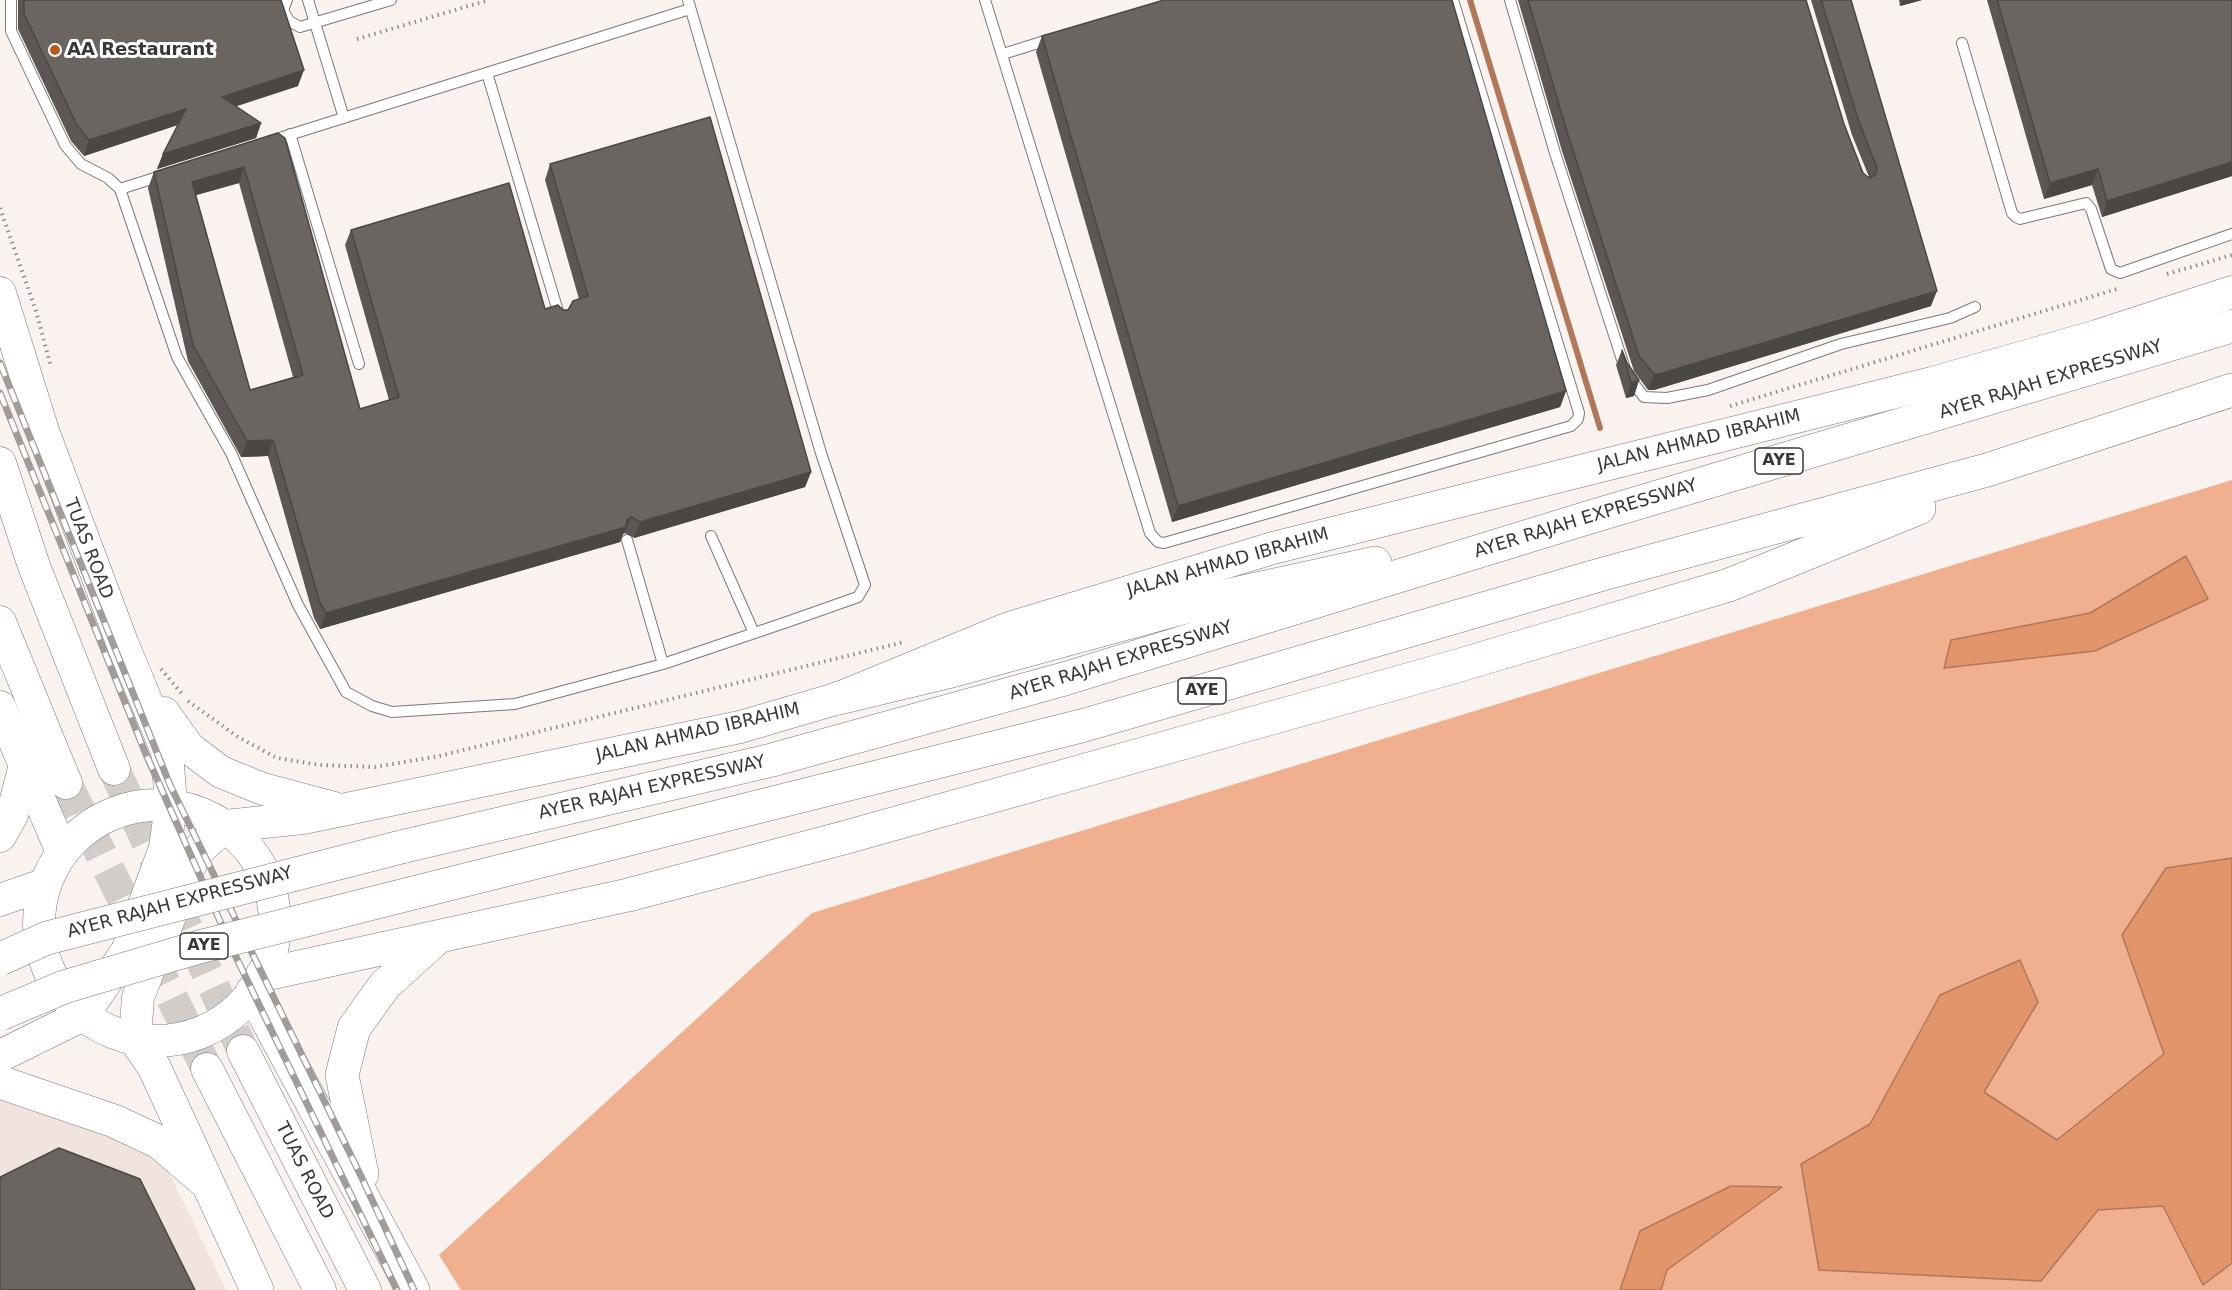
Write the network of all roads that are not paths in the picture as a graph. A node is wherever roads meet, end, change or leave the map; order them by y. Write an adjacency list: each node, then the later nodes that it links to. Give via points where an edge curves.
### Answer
1 (11, 0): 18 (lane, via 11,31 65,145 81,164)
2 (287, 0): 9 (lane, via 283,10 289,21 300,27)
3 (308, 0): 9 (lane)
4 (391, 0): 9 (lane)
5 (985, 0): 12 (lane)
6 (1453, 0): 12 (lane, via 1578,419 1571,426 1164,543 1150,533)
7 (1510, 0): 22 (lane, via 1627,375 1644,397 1667,398 1708,390 1841,344 1950,318)
8 (689, 4): 13 (lane); 33 (lane, via 820,453 865,585 858,597)
9 (315, 24): 14 (lane)
10 (1060, 37): 12 (lane)
11 (1962, 43): 19 (lane, via 2016,217 2086,203 2111,269 2120,273)
12 (1003, 54)
13 (487, 73): 14 (lane); 23 (lane)
14 (344, 118): 15 (lane)
15 (290, 134): 16 (lane); 25 (lane)
16 (256, 145)
17 (176, 171): 18 (lane)
18 (120, 189): 35 (lane, via 177,357 231,453 298,605 346,692 392,712 515,704)
19 (2232, 234)
20 (2232, 292): 36 (main road, JALAN AHMAD IBRAHIM, via 1932,383 1273,548 1009,628)
21 (0, 294): 34 (main road, TUAS ROAD, via 43,431)
22 (1975, 307)
23 (560, 319)
24 (2232, 326): 29 (highway, AYER RAJAH EXPRESSWAY / AYE)
25 (359, 364)
26 (2232, 390): 28 (highway, AYE)
27 (0, 463): 39 (main road, via 34,566)
28 (1987, 470): 48 (highway, via 1950,496 1718,588 1450,668 843,838 628,895); 51 (highway, AYE, bridge, via 1603,574 1085,725 177,954 64,987)
29 (1587, 518): 36 (highway, via 1229,595); 49 (highway, AYER RAJAH EXPRESSWAY / AYE, bridge, via 1064,680 772,760 401,847 47,938)
30 (711, 536): 33 (lane)
31 (627, 540): 35 (lane)
32 (0, 622): 40 (main road)
33 (754, 633): 35 (lane)
34 (123, 645): 41 (main road, TUAS ROAD, via 167,751); 42 (main road, via 150,693 189,748 221,772 263,789)
35 (663, 663)
36 (839, 698): 42 (main road, JALAN AHMAD IBRAHIM, via 740,727)
37 (0, 707): 38 (main road)
38 (25, 765): 44 (main road, via 12,815); 45 (main road)
39 (114, 769)
40 (66, 783)
41 (171, 805): 43 (main road, via 200,812); 45 (main road, via 146,805 99,819); 52 (main road, TUAS ROAD, via 165,848 127,951)
42 (342, 810): 43 (main road, JALAN AHMAD IBRAHIM)
43 (225, 826): 50 (main road, via 246,845 261,867 271,894 272,949); 53 (main road, via 195,853 138,997)
44 (0, 836)
45 (62, 852): 46 (main road)
46 (46, 885): 47 (main road); 52 (main road, via 38,924 41,950 64,997)
47 (0, 900)
48 (438, 937): 50 (highway); 59 (highway, via 384,985 354,1028 342,1075)
49 (0, 959)
50 (257, 983): 53 (main road, via 229,1016 201,1032 168,1041); 59 (highway)
51 (0, 1014)
52 (82, 1015): 53 (main road, via 111,1032); 55 (main road)
53 (135, 1039): 58 (highway, via 154,1067)
54 (243, 1051): 62 (main road, TUAS ROAD)
55 (0, 1056)
56 (207, 1069): 61 (main road)
57 (0, 1082): 58 (highway, via 114,1121 159,1142)
58 (212, 1187): 60 (highway)
59 (365, 1199): 63 (highway)
60 (257, 1290)
61 (320, 1290)
62 (365, 1290)
63 (413, 1290)

